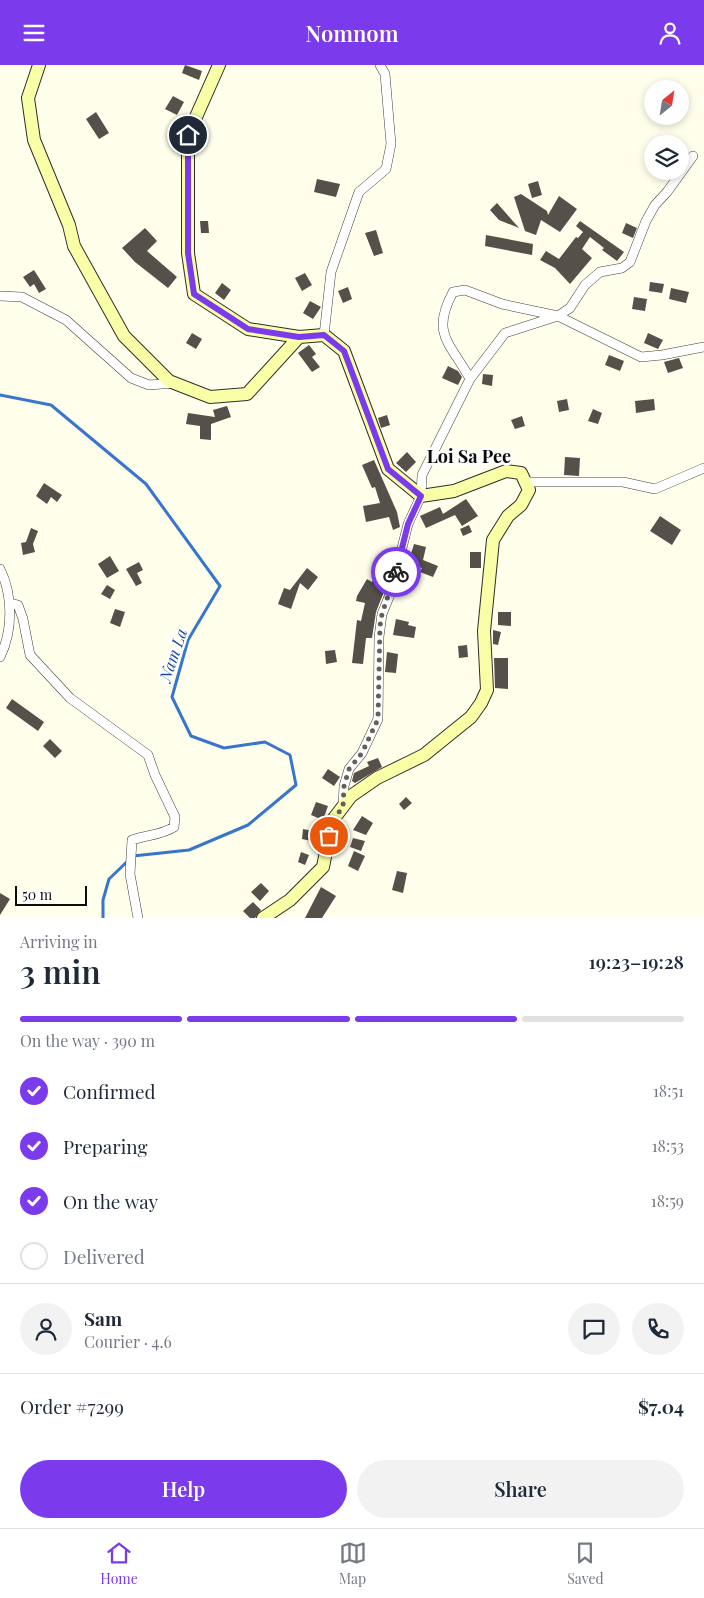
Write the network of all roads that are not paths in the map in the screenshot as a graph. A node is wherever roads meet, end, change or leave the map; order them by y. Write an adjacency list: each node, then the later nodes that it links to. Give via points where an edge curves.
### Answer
1 (38, 65): 11 (main road, via 28,98 34,140 69,225 74,246 124,336)
2 (219, 65): 8 (main road, via 188,135 188,253 194,294 248,329)
3 (380, 65): 7 (street, via 384,74 391,144 386,169 359,192 331,272)
4 (693, 156): 6 (street, via 668,193 655,205 630,262 622,268 600,272 585,285 570,308)
5 (0, 296): 11 (street, via 22,297 66,319 131,378 149,385)
6 (558, 316): 9 (street, via 642,357); 10 (street, via 505,333); 10 (street, via 502,304 465,290 453,292 445,307 442,331 448,347)
7 (324, 335): 8 (main road); 14 (main road, via 344,351 388,469)
8 (299, 337): 11 (main road, via 247,394 210,397)
9 (704, 347)
10 (470, 379): 14 (street, via 422,475)
11 (174, 383)
12 (704, 468): 13 (street, via 655,489 623,482)
13 (525, 482): 14 (main road, via 521,473 506,471 454,491); 18 (main road, via 529,490 521,505 508,516 493,540 484,631 487,690 481,703 472,717 424,755 377,778 351,796)
14 (421, 496): 18 (street, via 408,524 391,592 382,614 378,719 362,753 349,769)
15 (0, 569): 16 (street, via 7,583)
16 (10, 603): 17 (street, via 6,646); 19 (street, via 18,605 24,619 30,655 47,674 70,698 148,755 174,817 174,827 165,833 132,839 130,874)
17 (0, 657)
18 (343, 807): 20 (main road, via 332,821 323,867 290,901)
19 (138, 918)
20 (264, 918)

